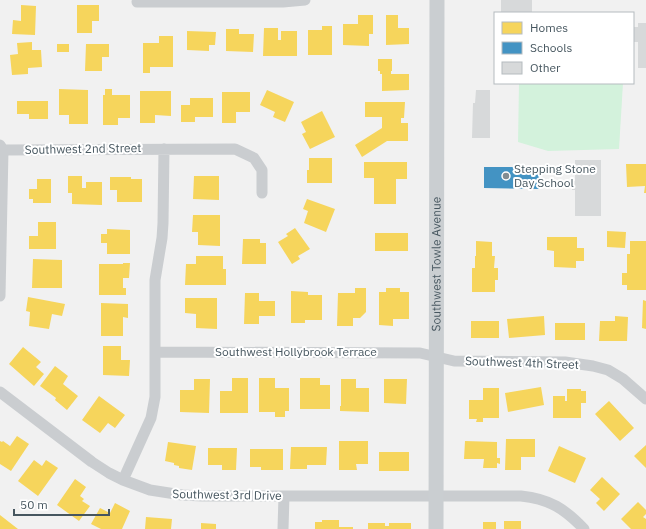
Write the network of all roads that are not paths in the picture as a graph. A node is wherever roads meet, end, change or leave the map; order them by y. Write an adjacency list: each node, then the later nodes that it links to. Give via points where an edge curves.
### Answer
1 (305, 0): 3 (street)
2 (437, 0): 9 (street, Southwest Towle Avenue)
3 (137, 2)
4 (1, 148): 5 (street, Southwest 2nd Street); 7 (street)
5 (164, 149): 6 (street, Southwest 2nd Street, via 235,149 254,158 262,170); 8 (street, via 162,238 155,280)
6 (262, 193)
7 (0, 296)
8 (155, 352): 9 (street, Southwest Hollybrook Terrace, via 420,353); 12 (street, via 153,409)
9 (436, 357): 11 (street, Southwest 4th Street, via 454,361 565,362 593,366 608,370 623,379); 13 (street, Southwest Towle Avenue)
10 (0, 392): 12 (street, Southwest 3rd Drive, via 92,462)
11 (646, 400)
12 (123, 480): 14 (street, Southwest 3rd Drive, via 150,490 182,495)
13 (436, 495): 14 (street, Southwest 3rd Drive); 16 (street, Southwest Towle Avenue); 17 (street, Southwest 3rd Drive, via 537,497 565,511)
14 (284, 496): 15 (street)
15 (283, 529)
16 (436, 529)
17 (584, 529)

